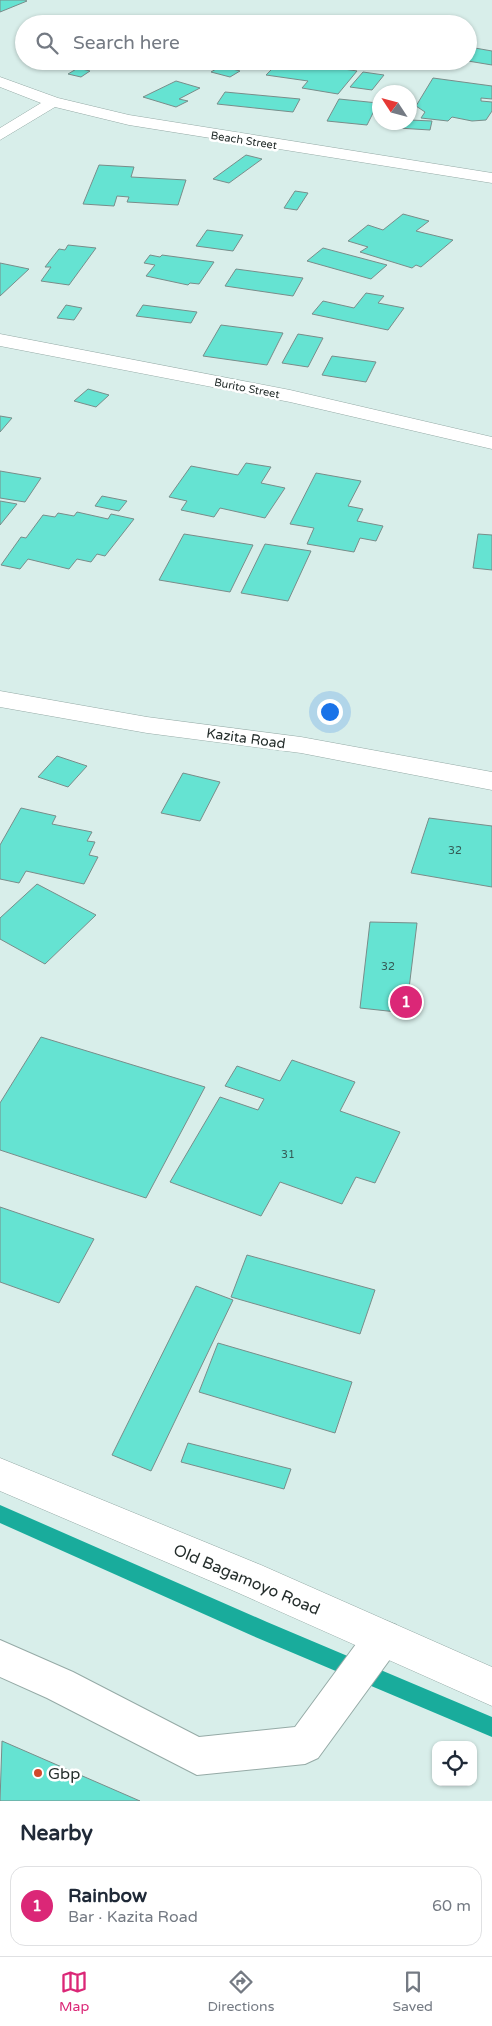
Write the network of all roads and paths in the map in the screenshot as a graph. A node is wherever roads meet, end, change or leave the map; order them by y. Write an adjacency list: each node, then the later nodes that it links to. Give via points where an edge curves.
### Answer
1 (0, 82): 2 (street, Beach Street)
2 (53, 102): 3 (street); 4 (street, Beach Street, via 129,120)
3 (0, 135)
4 (492, 178)
5 (0, 340): 6 (street, Burito Street, via 290,396)
6 (492, 443)
7 (0, 699): 8 (street, Kazita Road, via 147,725 301,745)
8 (492, 781)
9 (0, 1474): 10 (street, Old Bagamoyo Road)
10 (383, 1638): 11 (lane, via 305,1745 197,1756 60,1685); 12 (street, Old Bagamoyo Road)
11 (0, 1658)
12 (492, 1688)

